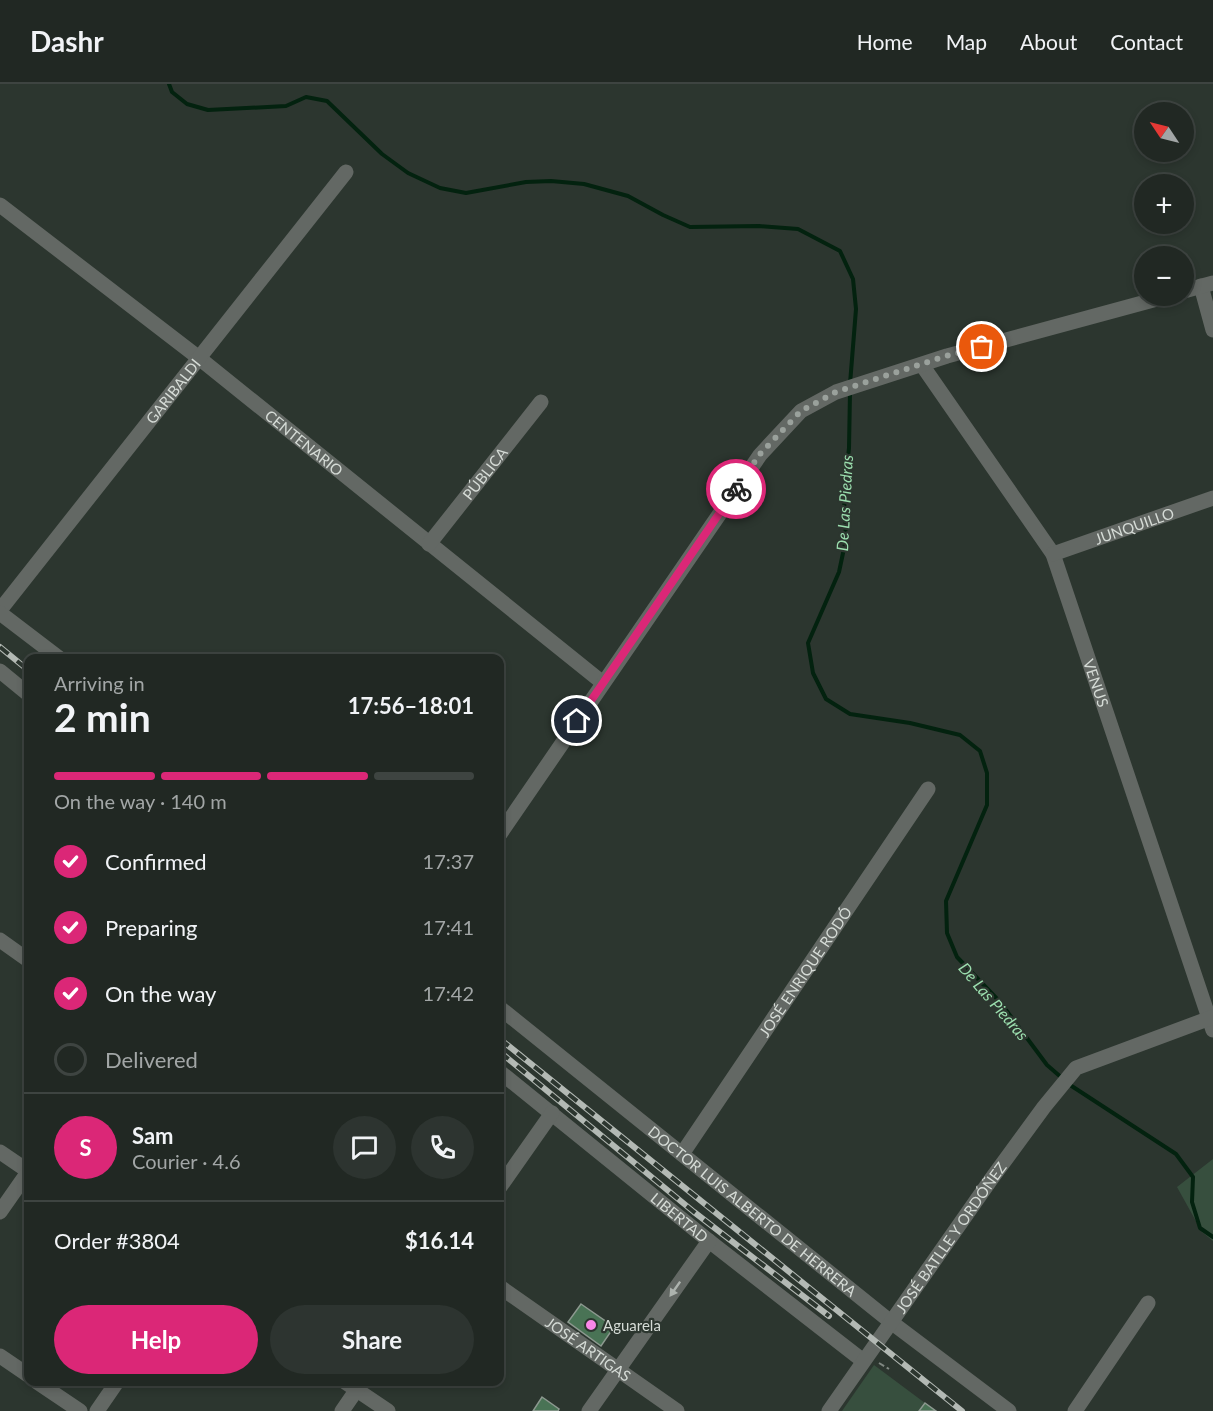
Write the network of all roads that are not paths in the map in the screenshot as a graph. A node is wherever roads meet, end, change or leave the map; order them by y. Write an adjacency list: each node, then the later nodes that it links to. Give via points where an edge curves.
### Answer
1 (346, 172): 6 (street, GARIBALDI)
2 (0, 205): 6 (street, CENTENARIO)
3 (1207, 285): 5 (street)
4 (1134, 305): 7 (street)
5 (1213, 330)
6 (199, 358): 10 (street, CENTENARIO); 12 (street, GARIBALDI)
7 (922, 365): 11 (street, VENUS); 15 (street, via 836,392 801,411 760,454)
8 (541, 402): 10 (street, PÚBLICA)
9 (1213, 498): 11 (street, JUNQUILLO)
10 (429, 544): 15 (street, CENTENARIO)
11 (1053, 554): 22 (street, VENUS)
12 (0, 611): 13 (street)
13 (54, 654)
14 (0, 671): 16 (street)
15 (603, 683): 18 (street)
16 (24, 691)
17 (928, 789): 26 (street, JOSÉ ENRIQUE RODÓ)
18 (504, 828)
19 (0, 940): 20 (street)
20 (24, 957)
21 (504, 1011): 26 (street, DOCTOR LUIS ALBERTO DE HERRERA)
22 (1212, 1022): 34 (street, JOSÉ BATLLE Y ORDÓÑEZ, via 1076,1068)
23 (504, 1075): 24 (street, LIBERTAD)
24 (552, 1113): 29 (street); 31 (street, LIBERTAD)
25 (0, 1152): 27 (street)
26 (682, 1154): 34 (street, DOCTOR LUIS ALBERTO DE HERRERA)
27 (24, 1169)
28 (24, 1178): 30 (street)
29 (504, 1181)
30 (0, 1212)
31 (709, 1241): 36 (street, LIBERTAD); 37 (street, one-way to 37)
32 (504, 1290): 37 (street, JOSÉ ARTIGAS)
33 (1148, 1304): 51 (street)
34 (891, 1322): 36 (street, JOSÉ BATLLE Y ORDÓÑEZ); 50 (street, DOCTOR LUIS ALBERTO DE HERRERA)
35 (0, 1356): 38 (street)
36 (862, 1360): 49 (street, JOSÉ BATLLE Y ORDÓÑEZ)
37 (618, 1370): 47 (street); 48 (street, JOSÉ ARTIGAS)
38 (24, 1373)
39 (43, 1386): 43 (street)
40 (114, 1386): 44 (street)
41 (354, 1386): 45 (street)
42 (357, 1386): 46 (street)
43 (80, 1411)
44 (97, 1411)
45 (342, 1411)
46 (388, 1411)
47 (589, 1411)
48 (677, 1411)
49 (829, 1411)
50 (1009, 1411)
51 (1075, 1411)

